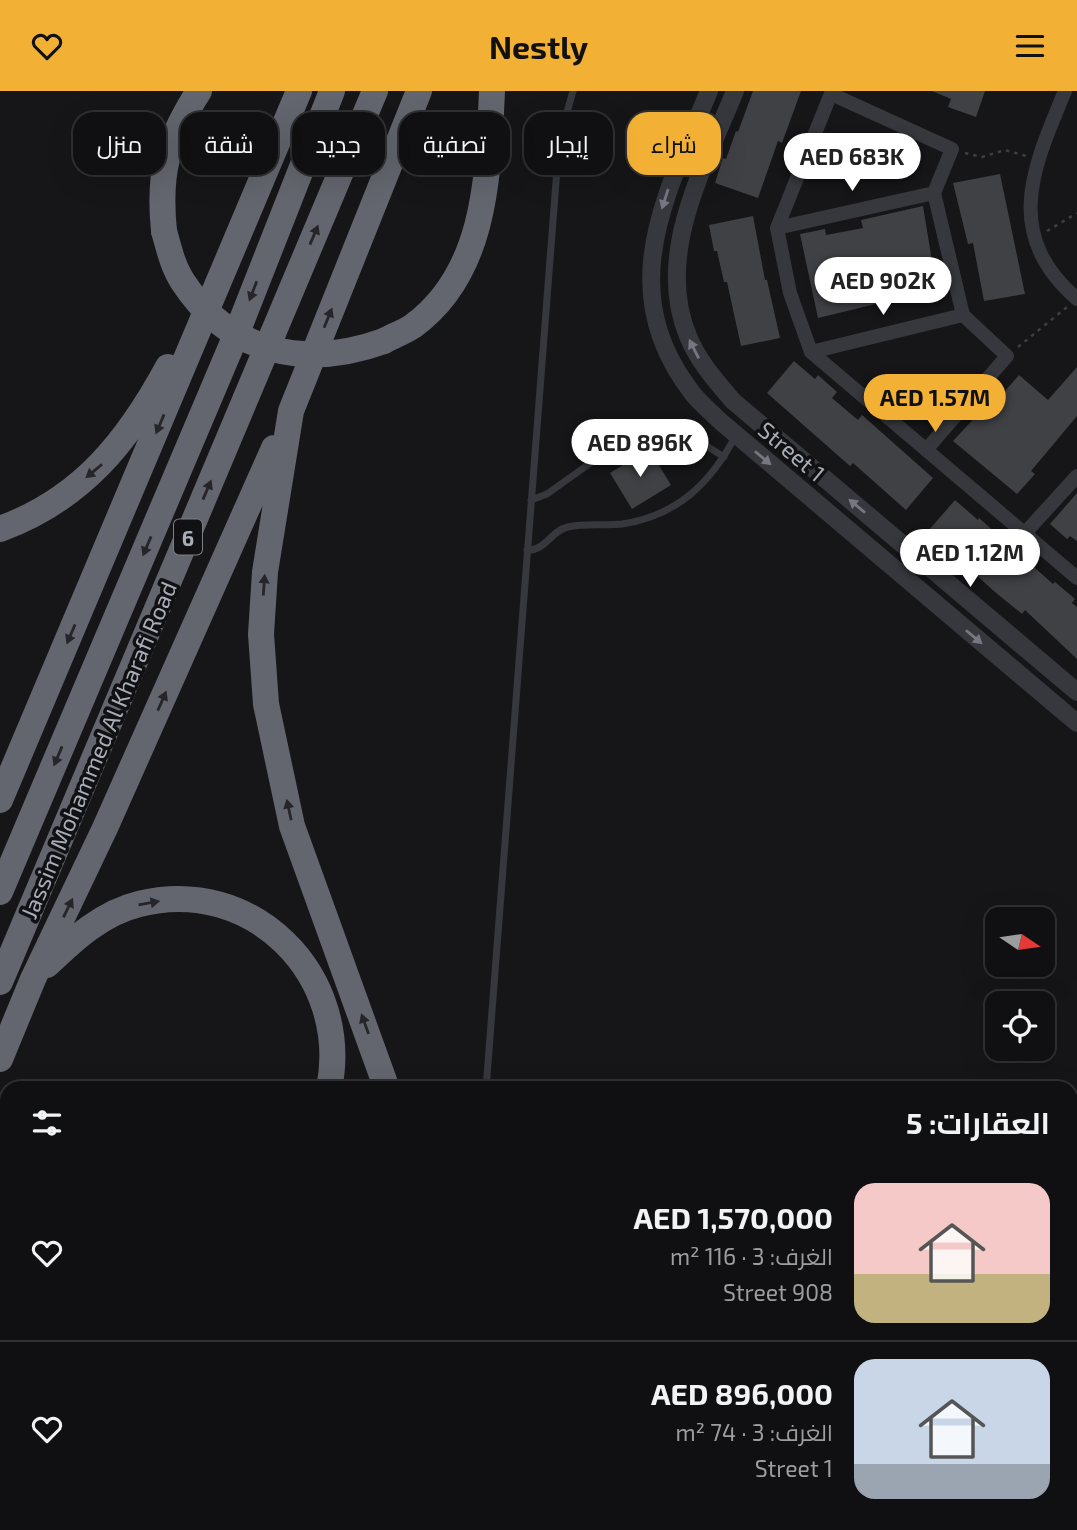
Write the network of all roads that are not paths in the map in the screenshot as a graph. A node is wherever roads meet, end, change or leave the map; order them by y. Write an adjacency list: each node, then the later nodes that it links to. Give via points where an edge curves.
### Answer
1 (199, 91): 6 (highway, bridge, via 175,132 165,162 160,197 172,260 182,281 212,316 242,337 273,350 306,355 349,352 384,341 412,326 457,277 480,222)
2 (299, 91): 13 (highway)
3 (332, 91): 33 (highway, Jassim Mohammed Al Kharafi Road / 6, one-way to 33, via 236,335)
4 (375, 91): 35 (highway, Jassim Mohammed Al Kharafi Road / 6, one-way to 4)
5 (419, 91): 18 (highway, one-way to 5)
6 (492, 91)
7 (573, 91): 23 (lane, via 558,156)
8 (709, 91): 19 (street, Street 1, one-way to 19, via 664,199 650,272 661,336 676,370 694,396)
9 (735, 91): 29 (street, Street 1, one-way to 9, via 733,401 693,346 678,302 680,242 690,204)
10 (1065, 91): 15 (street, via 1038,160 1030,197 1031,224 1049,269)
11 (832, 92): 12 (street, via 952,149); 14 (street)
12 (934, 193): 14 (street); 16 (street)
13 (243, 226): 24 (highway, one-way to 24, via 129,433 72,489 20,522); 32 (highway, one-way to 32)
14 (778, 228): 17 (street, via 790,293)
15 (1077, 299)
16 (963, 315): 17 (street); 20 (street, via 1007,356)
17 (811, 352): 20 (street)
18 (291, 411): 34 (highway, one-way to 18, via 106,828); 38 (highway, one-way to 18, via 292,825 266,703 261,634 265,572)
19 (736, 435): 21 (lane); 28 (street, Street 1, one-way to 28)
20 (926, 450): 25 (street)
21 (724, 457): 23 (lane, via 685,435 645,427 547,494); 26 (lane, via 691,495 658,514 621,524 564,528 541,547)
22 (1077, 476): 25 (street)
23 (531, 500): 26 (lane)
24 (0, 529)
25 (1025, 533): 27 (street)
26 (527, 550): 39 (lane)
27 (1077, 578)
28 (936, 605): 29 (street, via 953,601); 31 (street, Street 1, one-way to 31)
29 (1005, 632): 30 (street, Street 1)
30 (1077, 692)
31 (1077, 723)
32 (0, 800)
33 (0, 892)
34 (33, 979): 36 (highway); 37 (highway, one-way to 37, via 82,932 117,911 177,899 232,909 280,937 310,972 330,1025)
35 (0, 982)
36 (0, 1059)
37 (330, 1081)
38 (384, 1081)
39 (487, 1081)

